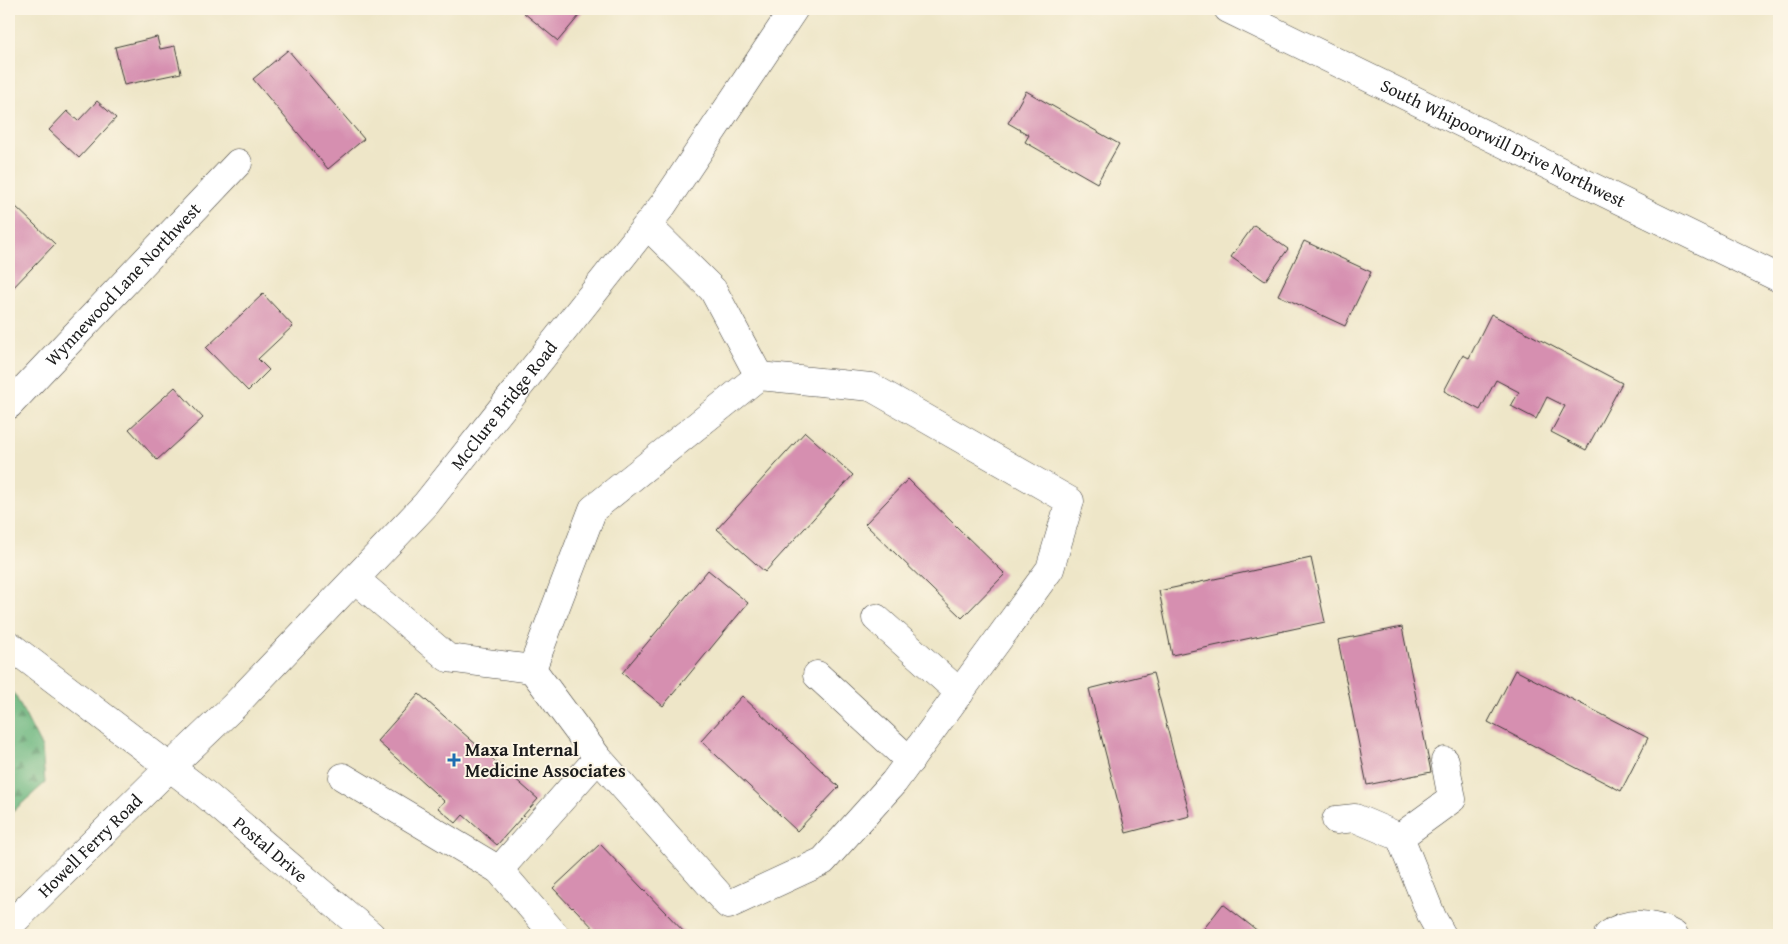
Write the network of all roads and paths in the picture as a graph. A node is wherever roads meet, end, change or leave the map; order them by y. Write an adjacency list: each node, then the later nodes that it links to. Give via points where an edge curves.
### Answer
1 (794, 9): 4 (street, McClure Bridge Road)
2 (1228, 9): 5 (street, South Whipoorwill Drive Northwest)
3 (238, 163): 7 (street, Wynnewood Lane Northwest)
4 (647, 225): 6 (street, via 713,290); 8 (street, McClure Bridge Road, via 426,504)
5 (1779, 278)
6 (759, 376): 11 (street, via 592,509); 13 (street, via 871,388 1070,501 1050,569)
7 (9, 405)
8 (355, 579): 11 (street, via 448,658); 17 (street, McClure Bridge Road, via 234,706)
9 (876, 618): 13 (street)
10 (9, 645): 17 (street, Postal Drive)
11 (532, 669): 14 (street)
12 (817, 675): 15 (street)
13 (960, 693): 15 (street)
14 (598, 758): 15 (street, via 728,905 823,861); 21 (street)
15 (910, 761)
16 (1445, 761): 20 (street, via 1452,799)
17 (170, 767): 22 (street, Howell Ferry Road); 23 (street, Postal Drive)
18 (343, 776): 21 (street)
19 (1336, 820): 20 (street, via 1355,818)
20 (1400, 837): 25 (street)
21 (499, 870): 24 (street)
22 (9, 926)
23 (371, 935)
24 (555, 935)
25 (1442, 935)
26 (1608, 935): 27 (street, via 1627,926 1643,924 1659,927)
27 (1674, 935)

